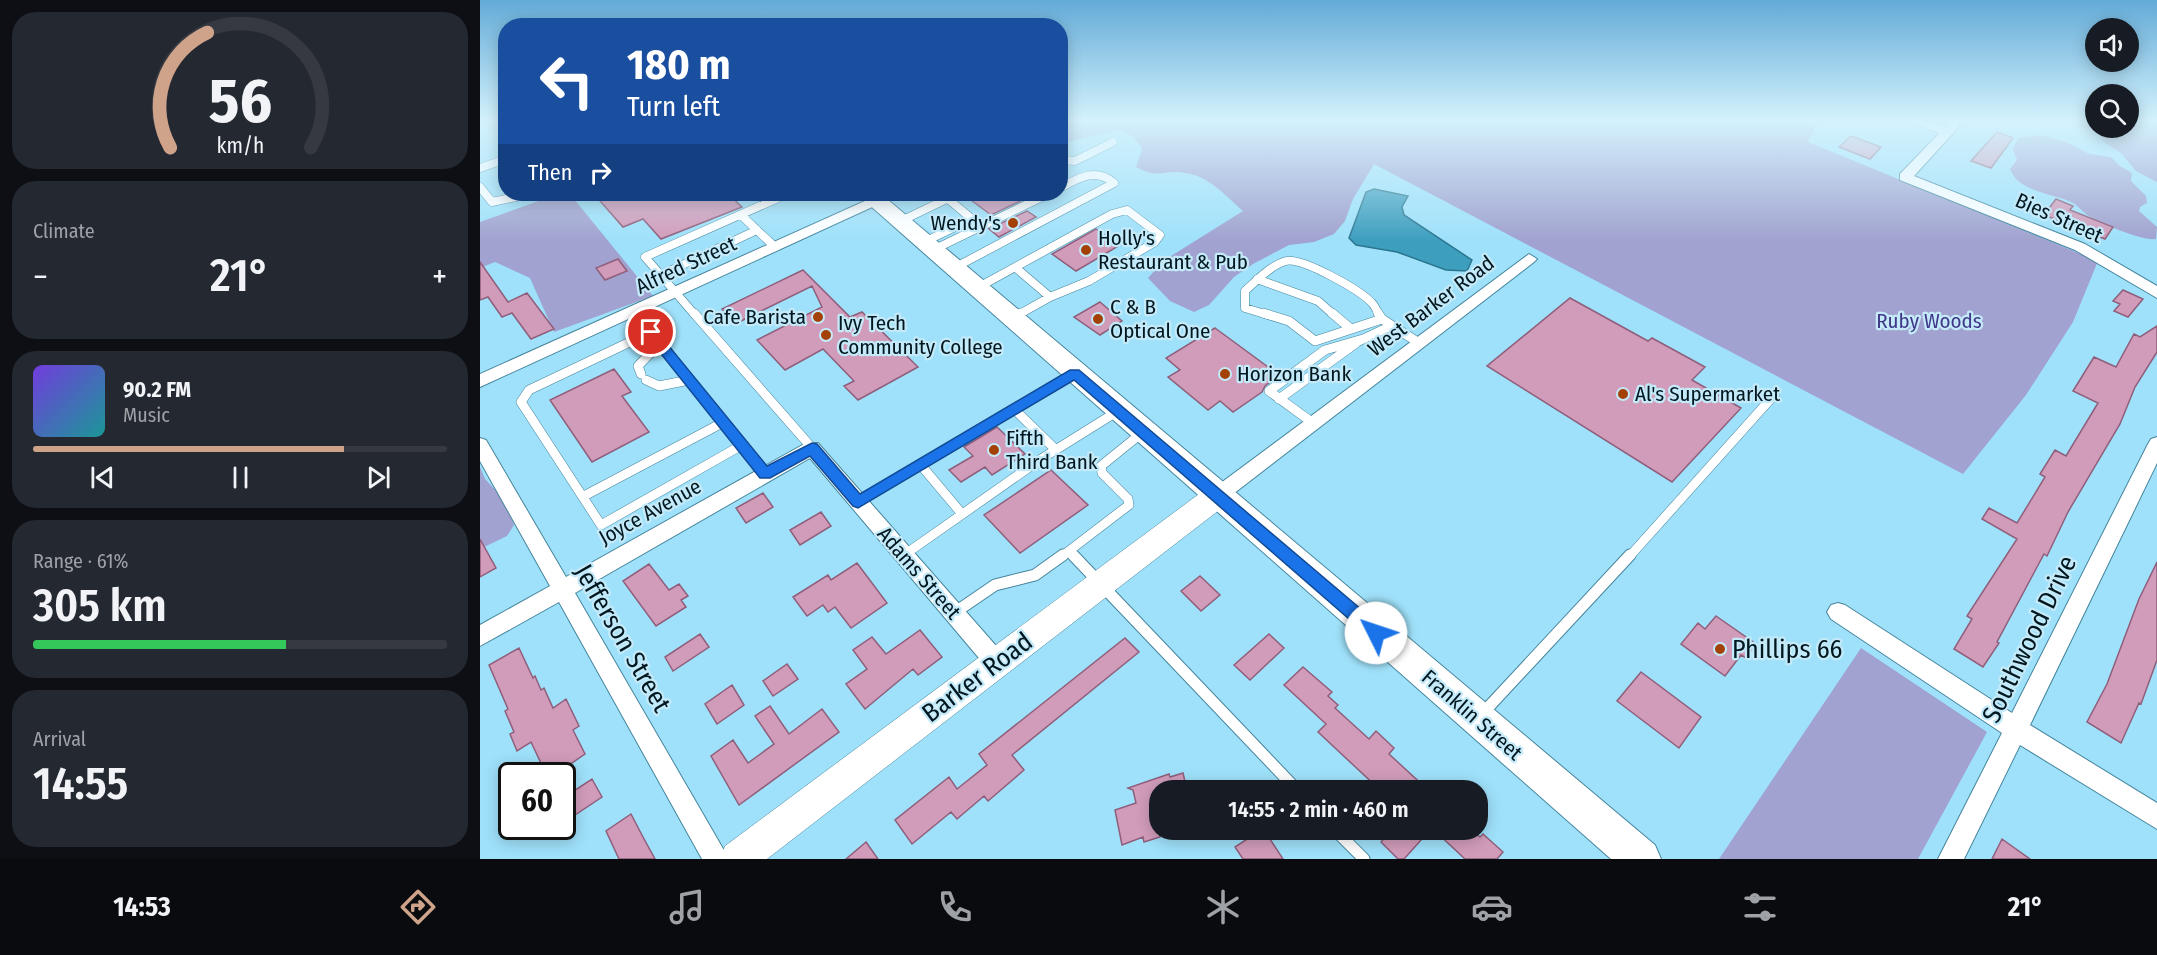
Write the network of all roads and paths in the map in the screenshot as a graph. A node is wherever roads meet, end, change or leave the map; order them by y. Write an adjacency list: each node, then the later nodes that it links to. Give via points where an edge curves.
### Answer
1 (1920, 161): 25 (street, Bies Street, via 1905,177 2080,247)
2 (498, 162): 3 (lane)
3 (483, 167)
4 (1068, 184): 19 (lane, via 1097,174 1114,183)
5 (480, 187): 6 (lane, via 492,202)
6 (498, 201)
7 (868, 201): 17 (street, Alfred Street)
8 (883, 201): 14 (main road, Franklin Street)
9 (941, 201): 14 (lane)
10 (951, 201): 16 (lane, via 972,219)
11 (1032, 201): 16 (lane)
12 (768, 202): 13 (lane)
13 (741, 214): 15 (lane); 21 (lane, Adams Street, via 645,257)
14 (901, 221): 16 (main road, Franklin Street)
15 (757, 230): 17 (lane); 21 (lane)
16 (928, 246): 19 (main road, Franklin Street)
17 (775, 247): 24 (street, Alfred Street)
18 (1529, 259): 35 (street, West Barker Road)
19 (954, 268): 23 (main road, Franklin Street)
20 (1016, 268): 23 (lane); 26 (lane); 26 (lane, via 1126,210 1160,235 1155,242 1089,281)
21 (661, 275): 24 (lane, Adams Street)
22 (1257, 279): 29 (lane, via 1284,261 1294,260 1347,284 1372,303); 31 (lane, via 1318,301); 31 (lane, via 1245,291 1245,308 1289,321 1315,341)
23 (977, 288): 28 (main road, Franklin Street)
24 (677, 292): 27 (street, Alfred Street); 49 (lane, Adams Street)
25 (2157, 293)
26 (1050, 297): 28 (lane)
27 (633, 312): 32 (lane); 38 (street, Alfred Street)
28 (1012, 318): 36 (main road, Franklin Street)
29 (1382, 319): 30 (lane); 31 (lane)
30 (1391, 326): 33 (lane); 35 (lane)
31 (1352, 329)
32 (651, 332): 34 (lane); 53 (lane, via 529,390 521,402)
33 (1363, 339): 40 (lane, via 1339,361); 40 (lane, via 1324,350 1269,392)
34 (660, 343): 37 (lane); 37 (lane, via 638,366 644,377 659,386)
35 (1419, 343): 44 (street, West Barker Road)
36 (1075, 373): 41 (lane); 42 (main road, Franklin Street)
37 (689, 380): 43 (lane)
38 (480, 381)
39 (1775, 394): 65 (lane)
40 (1279, 399): 44 (lane)
41 (1014, 409): 50 (lane); 51 (lane)
42 (1119, 411): 45 (main road, Franklin Street); 50 (lane)
43 (722, 423): 48 (lane); 53 (lane)
44 (1313, 423): 54 (street, West Barker Road)
45 (1143, 432): 54 (main road, Franklin Street); 57 (lane, via 1101,466 1102,473 1128,498 1128,505)
46 (2157, 444): 66 (street, Southwood Drive)
47 (480, 445): 60 (street, Jefferson Street)
48 (742, 445): 52 (lane); 53 (lane, via 601,525)
49 (812, 448): 52 (street, Joyce Avenue); 55 (street, Adams Street)
50 (1056, 450): 56 (lane)
51 (920, 464): 55 (lane); 56 (lane)
52 (765, 474): 60 (street, Joyce Avenue)
53 (584, 496)
54 (1217, 496): 59 (street, Barker Road); 65 (main road, Franklin Street)
55 (858, 502): 58 (street, Adams Street)
56 (962, 514): 58 (lane)
57 (1069, 551): 59 (lane); 62 (lane, via 1035,575 995,585)
58 (904, 555): 62 (street, Adams Street)
59 (1100, 585): 64 (street, Barker Road); 67 (lane)
60 (562, 589): 63 (street, Joyce Avenue); 70 (street, Jefferson Street)
61 (1838, 612): 66 (street)
62 (954, 613): 64 (street, Adams Street)
63 (480, 636)
64 (997, 663): 71 (street, Barker Road)
65 (1477, 719): 73 (main road, Franklin Street)
66 (2016, 729): 68 (street); 74 (street, Southwood Drive)
67 (1287, 780)
68 (2157, 817)
69 (1345, 840): 72 (lane)
70 (716, 859)
71 (738, 859)
72 (1364, 859)
73 (1641, 859)
74 (1951, 859)

